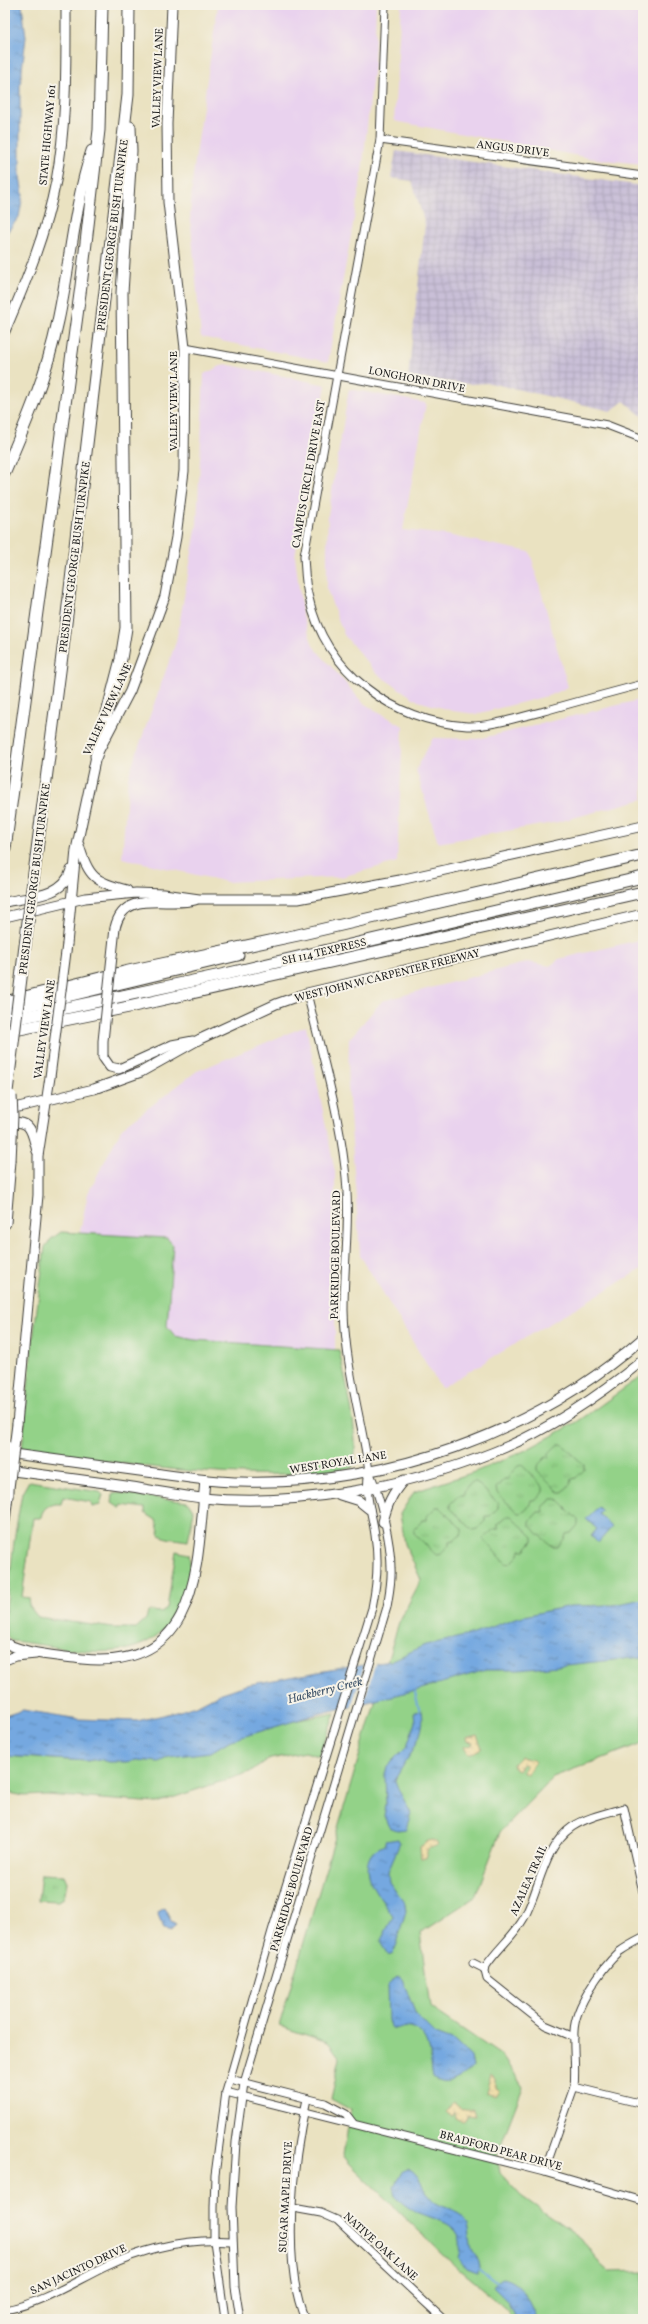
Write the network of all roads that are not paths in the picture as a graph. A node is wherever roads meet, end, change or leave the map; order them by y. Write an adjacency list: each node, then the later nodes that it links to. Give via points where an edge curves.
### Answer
1 (66, 5): 10 (main road, STATE HIGHWAY 161, via 63,111 56,180 41,238)
2 (102, 5): 7 (highway)
3 (129, 5): 6 (highway, PRESIDENT GEORGE BUSH TURNPIKE)
4 (172, 5): 11 (main road, VALLEY VIEW LANE, via 166,124 168,202)
5 (385, 5): 8 (street, CAMPUS CIRCLE DRIVE EAST)
6 (128, 95): 16 (highway, via 131,151 122,293 126,628 121,659); 36 (highway, PRESIDENT GEORGE BUSH TURNPIKE, bridge)
7 (99, 130): 14 (highway, via 83,178 65,285 48,363 34,404); 19 (highway, via 80,294)
8 (380, 140): 9 (street, ANGUS DRIVE); 12 (street, CAMPUS CIRCLE DRIVE EAST)
9 (643, 176)
10 (5, 331)
11 (185, 348): 12 (street, LONGHORN DRIVE); 16 (main road, VALLEY VIEW LANE, via 184,471 176,537 165,596 130,691)
12 (337, 375): 13 (street, LONGHORN DRIVE, via 607,426); 15 (street, CAMPUS CIRCLE DRIVE EAST, via 304,556 308,598 316,620 336,657 350,675 368,691 410,714 435,722 468,726 512,720)
13 (643, 439)
14 (5, 472)
15 (643, 684)
16 (96, 756): 18 (main road, VALLEY VIEW LANE)
17 (643, 826): 25 (main road, via 400,880 298,899)
18 (77, 846): 23 (main road, via 85,865 96,879 110,886); 26 (main road, VALLEY VIEW LANE); 27 (main road, via 69,878 58,889)
19 (5, 849)
20 (643, 855): 32 (highway, SH 114 TEXPRESS, via 298,935 287,944)
21 (643, 877): 28 (highway, SH 114 TEXPRESS)
22 (643, 883): 28 (highway)
23 (136, 892): 25 (main road); 26 (main road)
24 (643, 892): 34 (highway, via 129,1007)
25 (199, 899): 35 (main road, bridge, via 183,904 138,903 126,908 118,916 103,1057 110,1067 119,1069 172,1045)
26 (72, 900): 30 (main road); 37 (main road, VALLEY VIEW LANE, bridge)
27 (5, 902)
28 (534, 904): 33 (highway, SH 114 TEXPRESS)
29 (643, 914): 31 (main road, WEST JOHN W CARPENTER FREEWAY)
30 (5, 917)
31 (307, 993): 35 (main road, WEST JOHN W CARPENTER FREEWAY, via 276,1004); 49 (street, PARKRIDGE BOULEVARD, via 336,1112 346,1168 349,1220 345,1320 351,1380)
32 (5, 1004)
33 (5, 1021)
34 (5, 1032)
35 (200, 1039): 37 (main road, WEST JOHN W CARPENTER FREEWAY, via 141,1072 94,1089)
36 (10, 1071): 38 (highway, PRESIDENT GEORGE BUSH TURNPIKE, bridge); 41 (highway, bridge, via 12,1116)
37 (46, 1102): 38 (main road, WEST JOHN W CARPENTER FREEWAY); 40 (main road, VALLEY VIEW LANE)
38 (5, 1109)
39 (5, 1123): 40 (main road, via 16,1122 29,1126)
40 (38, 1156): 55 (main road, VALLEY VIEW LANE, bridge, via 38,1195 17,1424)
41 (5, 1222)
42 (643, 1338): 44 (main road, WEST ROYAL LANE)
43 (643, 1360): 45 (main road)
44 (611, 1363): 45 (main road); 49 (main road, WEST ROYAL LANE, via 562,1397 513,1424 440,1453)
45 (620, 1377): 51 (main road, via 559,1419 501,1449)
46 (5, 1445): 55 (highway, bridge)
47 (5, 1453): 50 (main road, WEST ROYAL LANE)
48 (5, 1470): 56 (main road)
49 (369, 1472): 50 (main road, WEST ROYAL LANE, via 282,1483); 52 (street, PARKRIDGE BOULEVARD); 53 (street, PARKRIDGE BOULEVARD)
50 (205, 1480): 56 (main road)
51 (404, 1480): 52 (main road); 59 (main road, via 386,1506)
52 (376, 1486): 53 (main road); 59 (street, PARKRIDGE BOULEVARD)
53 (366, 1488): 54 (main road); 57 (street, PARKRIDGE BOULEVARD)
54 (333, 1494): 56 (main road, via 287,1500); 57 (main road, via 346,1495)
55 (7, 1498): 58 (main road, VALLEY VIEW LANE)
56 (203, 1498): 61 (main road, via 193,1589 186,1609 172,1630 140,1652 118,1658 99,1660)
57 (369, 1509): 68 (street, PARKRIDGE BOULEVARD, via 376,1537 377,1585)
58 (5, 1521)
59 (383, 1522): 69 (street, PARKRIDGE BOULEVARD, via 391,1567 387,1608)
60 (5, 1644): 61 (main road)
61 (36, 1654): 62 (main road, via 15,1656)
62 (5, 1660)
63 (643, 1892): 66 (street, AZALEA TRAIL, via 624,1808 579,1824 560,1839 548,1859 516,1931)
64 (643, 1938): 67 (street, via 620,1952 592,1984 578,2014)
65 (474, 1964): 66 (street)
66 (485, 1969): 67 (street, via 487,1979 545,2024)
67 (574, 2037): 70 (street)
68 (230, 2080): 69 (street, BRADFORD PEAR DRIVE); 72 (street, PARKRIDGE BOULEVARD)
69 (244, 2083): 71 (street, BRADFORD PEAR DRIVE); 73 (street, PARKRIDGE BOULEVARD)
70 (574, 2087): 76 (street); 79 (street)
71 (276, 2091): 74 (street, BRADFORD PEAR DRIVE); 75 (street)
72 (226, 2092): 73 (street, BRADFORD PEAR DRIVE); 82 (street, PARKRIDGE BOULEVARD, via 215,2175)
73 (242, 2096): 75 (street, BRADFORD PEAR DRIVE); 83 (street, PARKRIDGE BOULEVARD, via 233,2175)
74 (307, 2099): 77 (street, SUGAR MAPLE DRIVE); 78 (street, BRADFORD PEAR DRIVE, via 332,2106 346,2114)
75 (273, 2103): 77 (street, BRADFORD PEAR DRIVE)
76 (643, 2104)
77 (304, 2112): 78 (street, BRADFORD PEAR DRIVE); 81 (street, SUGAR MAPLE DRIVE, via 296,2157)
78 (353, 2123): 79 (street, BRADFORD PEAR DRIVE)
79 (544, 2172): 80 (street, BRADFORD PEAR DRIVE)
80 (643, 2201)
81 (293, 2208): 87 (street, SUGAR MAPLE DRIVE, via 294,2282); 88 (street, NATIVE OAK LANE, via 320,2213 336,2220)
82 (214, 2241): 83 (street, SAN JACINTO DRIVE); 84 (street, SAN JACINTO DRIVE, via 185,2242 147,2250 104,2267 66,2288 22,2307); 85 (street, PARKRIDGE BOULEVARD)
83 (232, 2241): 86 (street, PARKRIDGE BOULEVARD)
84 (5, 2310)
85 (226, 2319)
86 (240, 2319)
87 (305, 2319)
88 (444, 2319)

